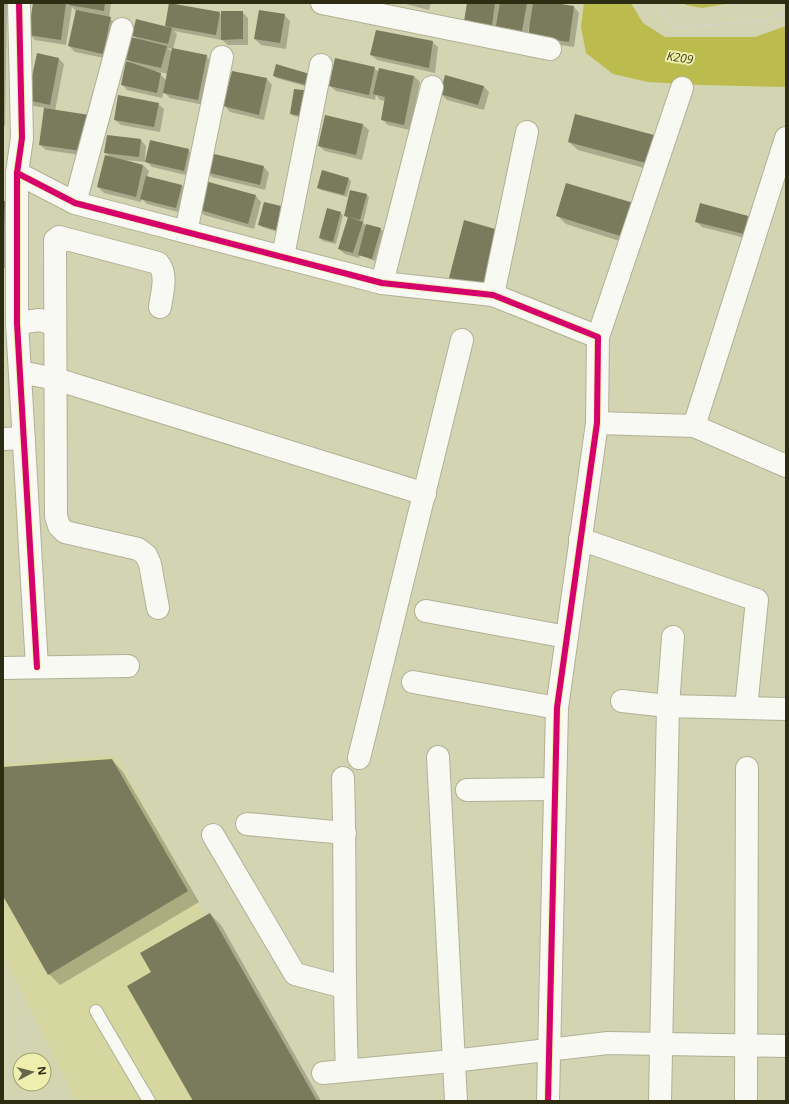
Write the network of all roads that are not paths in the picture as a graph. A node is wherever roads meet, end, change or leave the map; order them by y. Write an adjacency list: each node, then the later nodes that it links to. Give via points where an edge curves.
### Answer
1 (19, 3): 10 (street)
2 (322, 3): 4 (street)
3 (122, 29): 13 (street)
4 (550, 49)
5 (222, 57): 14 (street)
6 (320, 65): 15 (street)
7 (432, 87): 17 (street)
8 (682, 88): 22 (street)
9 (527, 132): 18 (street)
10 (13, 138): 12 (street)
11 (786, 138): 27 (street)
12 (16, 173): 13 (street); 16 (street)
13 (76, 203): 14 (street)
14 (186, 232): 15 (street)
15 (283, 256): 17 (street)
16 (10, 268): 20 (street)
17 (382, 283): 18 (street)
18 (493, 295): 22 (street)
19 (160, 307): 21 (street, via 164,277 158,263 57,237)
20 (17, 324): 21 (street, via 40,320); 24 (street)
21 (55, 324): 25 (street)
22 (598, 337): 26 (street)
23 (462, 340): 31 (street)
24 (20, 372): 25 (street); 29 (street)
25 (56, 379): 31 (street); 33 (street, via 56,516 59,526 65,532 138,549 146,555)
26 (597, 423): 27 (street); 32 (street)
27 (694, 426): 30 (street)
28 (3, 438): 29 (street)
29 (24, 438): 38 (street)
30 (786, 466)
31 (425, 494): 47 (street)
32 (580, 539): 35 (street); 44 (street, via 756,600)
33 (158, 608)
34 (426, 611): 35 (street)
35 (567, 637): 43 (street)
36 (672, 637): 42 (street)
37 (128, 666): 38 (street)
38 (37, 667): 39 (street)
39 (3, 668)
40 (413, 682): 43 (street)
41 (622, 701): 42 (street)
42 (668, 706): 44 (street); 57 (street)
43 (557, 708): 50 (street)
44 (746, 708): 45 (street)
45 (786, 709)
46 (438, 757): 61 (street)
47 (359, 758)
48 (747, 768): 58 (street)
49 (343, 778): 53 (street)
50 (555, 789): 51 (street); 60 (street)
51 (467, 790)
52 (247, 824): 53 (street)
53 (345, 833): 55 (street)
54 (214, 835): 55 (street, via 295,974)
55 (344, 987): 62 (street)
56 (96, 1011): 64 (lane)
57 (661, 1044): 58 (street); 60 (street, via 608,1043); 67 (street)
58 (746, 1046): 59 (street); 68 (street)
59 (786, 1046)
60 (548, 1050): 61 (street); 66 (street)
61 (452, 1061): 62 (street); 65 (street)
62 (347, 1070): 63 (street)
63 (323, 1073)
64 (149, 1101)
65 (456, 1101)
66 (548, 1101)
67 (660, 1101)
68 (746, 1101)

